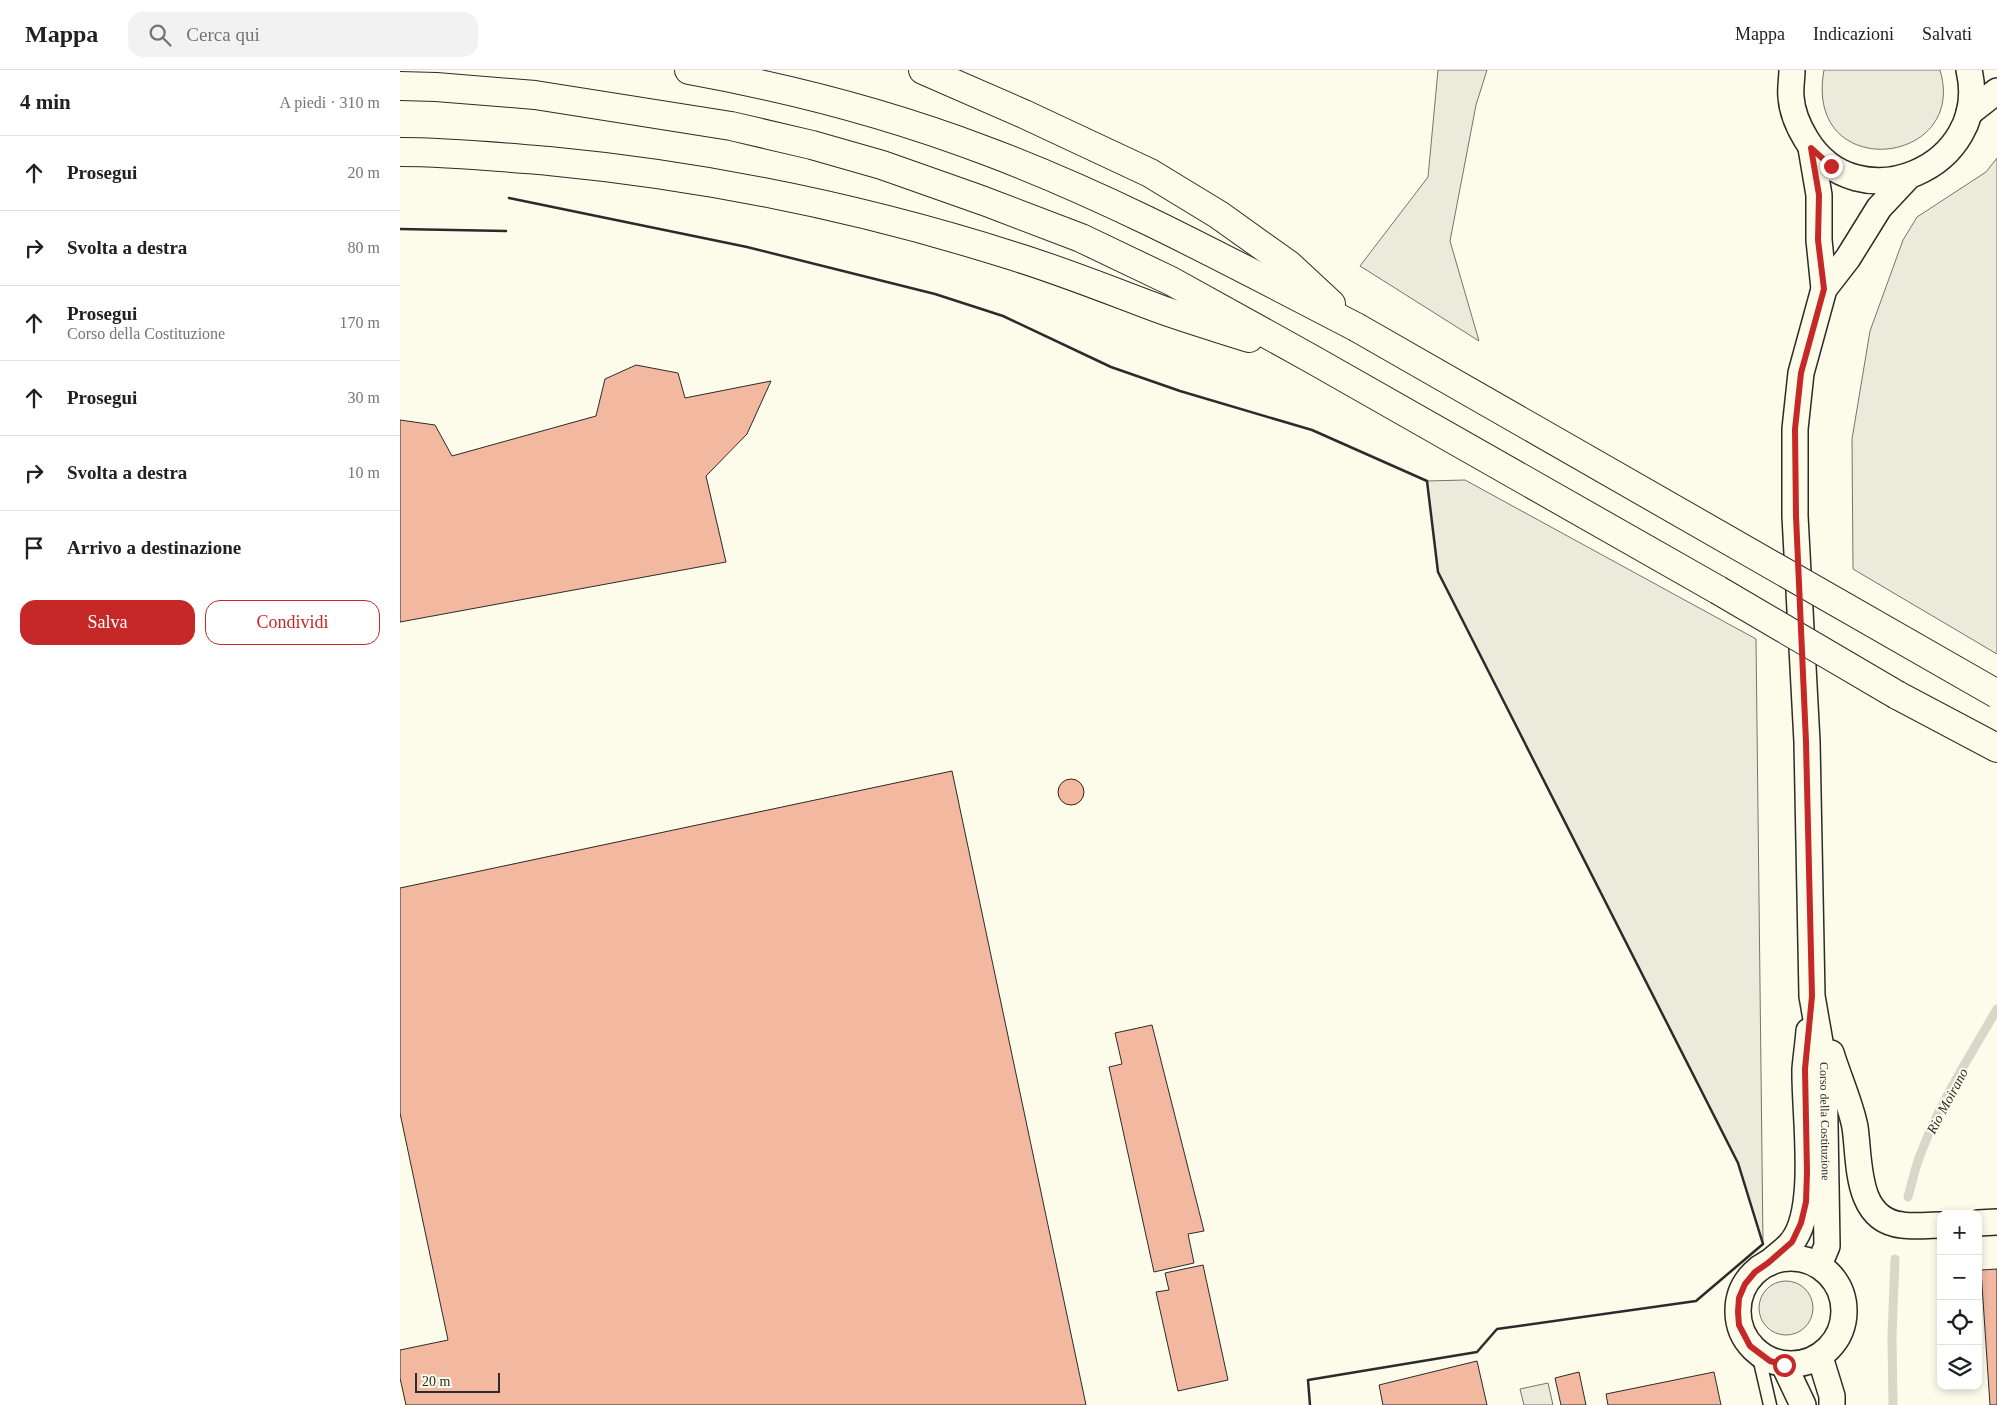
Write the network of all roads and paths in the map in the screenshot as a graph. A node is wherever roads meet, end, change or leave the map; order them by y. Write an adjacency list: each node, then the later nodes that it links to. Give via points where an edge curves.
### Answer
1 (690, 70): 12 (main road, via 752,81 903,122 985,150 1180,235)
2 (924, 70): 12 (main road, via 1150,173 1219,215 1289,265)
3 (1792, 70): 8 (street, via 1790,97 1797,124)
4 (1968, 70): 7 (street, via 1972,83)
5 (400, 86): 13 (main road, via 535,95 618,107 731,126 882,165 1081,238 1171,281)
6 (1997, 91): 7 (street)
7 (1969, 113): 10 (street, via 1957,141 1935,164)
8 (1811, 148): 10 (street, via 1831,166 1855,177 1881,181); 11 (street, via 1819,195 1818,240)
9 (400, 152): 13 (main road, via 506,157 596,166 676,177 848,210 1086,279 1159,309)
10 (1908, 177): 11 (street, via 1879,208)
11 (1824, 289): 16 (street, Corso della Costituzione, via 1801,373 1795,429)
12 (1356, 327): 14 (main road, bridge)
13 (1310, 358): 15 (main road, bridge, via 1718,590 1897,696)
14 (1997, 694)
15 (1997, 748)
16 (1812, 996): 19 (street, via 1854,1125 1860,1184 1869,1205 1883,1219 1900,1225); 20 (street, via 1805,1069 1806,1202 1792,1242); 21 (street, Corso della Costituzione, via 1824,1065 1827,1246)
17 (1997, 1222): 18 (street)
18 (1982, 1223)
19 (1937, 1225)
20 (1768, 1263): 21 (street, via 1794,1258); 22 (street, via 1745,1284 1739,1298 1739,1325 1744,1337)
21 (1819, 1265): 23 (street, via 1840,1288 1844,1303 1840,1334)
22 (1758, 1353): 24 (street); 25 (lane)
23 (1820, 1357): 24 (street); 27 (street)
24 (1784, 1365): 26 (street)
25 (1770, 1405)
26 (1804, 1405)
27 (1832, 1405)

